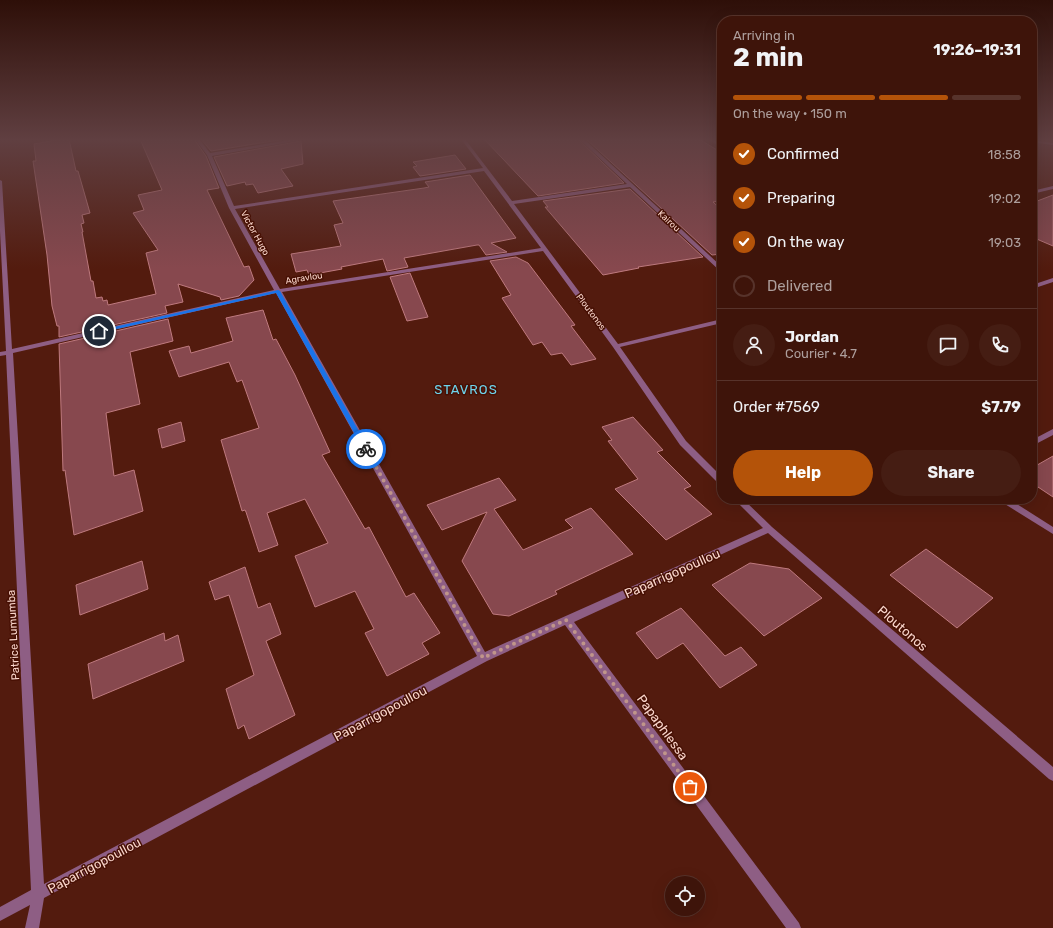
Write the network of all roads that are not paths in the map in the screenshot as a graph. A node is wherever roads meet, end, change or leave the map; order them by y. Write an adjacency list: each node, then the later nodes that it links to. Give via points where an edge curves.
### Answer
1 (0, 182): 18 (street, Patrice Lumumba)
2 (221, 182): 10 (street, Victor Hugo)
3 (399, 182): 10 (street)
4 (496, 182): 9 (street, Ploutonos)
5 (628, 182): 6 (street, Kairou)
6 (631, 185): 9 (street); 12 (street, Kairou)
7 (1053, 187): 8 (street)
8 (1037, 192)
9 (511, 203): 11 (street, Ploutonos)
10 (232, 208): 15 (street, Victor Hugo)
11 (544, 249): 15 (street, Agravlou); 17 (street, Ploutonos)
12 (717, 265)
13 (1053, 280): 14 (street)
14 (1037, 285)
15 (278, 291): 18 (street, Agravlou); 28 (street, Victor Hugo)
16 (717, 322): 17 (street)
17 (616, 346): 22 (street, Ploutonos, via 683,443)
18 (10, 351): 19 (street, Agravlou); 30 (street, Patrice Lumumba)
19 (0, 354)
20 (1053, 432): 21 (street)
21 (1037, 440)
22 (717, 477)
23 (743, 504): 25 (street, Ploutonos)
24 (1011, 504): 26 (street)
25 (769, 529): 27 (street, Paparrigopoullou); 29 (street, Ploutonos)
26 (1053, 531)
27 (566, 620): 28 (street, Paparrigopoullou); 33 (street, Papaphlessa)
28 (483, 658): 30 (street, Paparrigopoullou)
29 (1053, 775)
30 (38, 895): 31 (street, Paparrigopoullou); 32 (street, Patrice Lumumba)
31 (0, 914)
32 (32, 928)
33 (794, 928)

